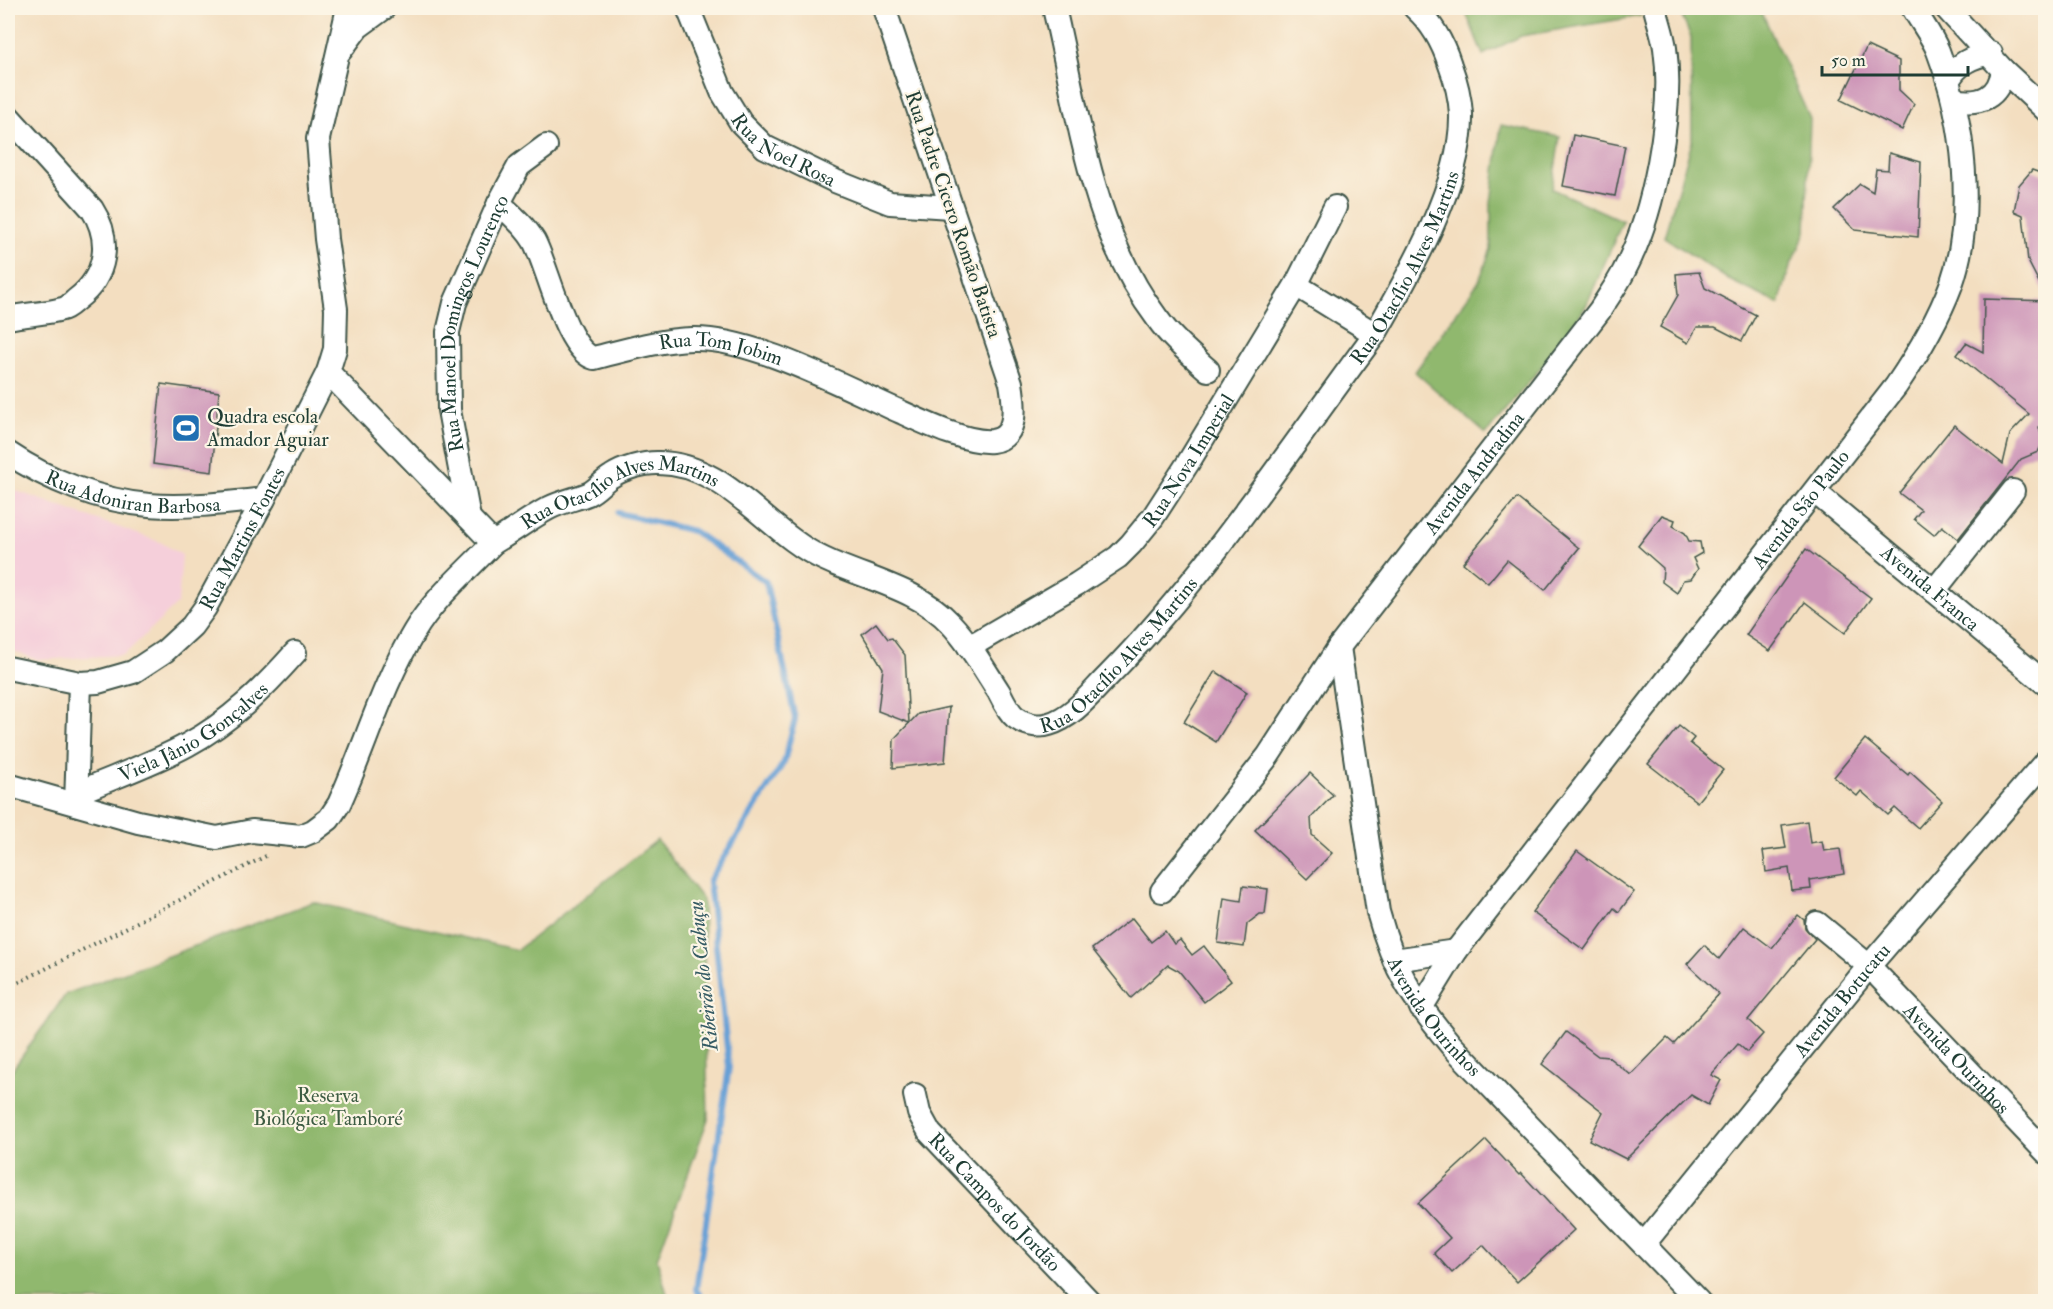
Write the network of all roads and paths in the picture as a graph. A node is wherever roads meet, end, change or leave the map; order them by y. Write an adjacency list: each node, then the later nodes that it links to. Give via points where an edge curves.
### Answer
1 (348, 8): 10 (street, Rua Martins Fontes)
2 (384, 8): 10 (street, via 358,27)
3 (688, 8): 17 (street, Rua Noel Rosa, via 722,92 741,123 765,147 890,203)
4 (884, 8): 17 (street, Rua Padre Cicero Romão Batista)
5 (1054, 8): 22 (street, via 1098,200 1121,256 1157,318)
6 (1415, 8): 21 (street, Rua Otacílio Alves Martins, via 1444,46 1458,87 1461,115 1457,154 1434,218)
7 (1655, 8): 33 (street, Avenida Andradina, via 1665,48 1666,111 1644,219 1625,270 1600,310)
8 (1913, 8): 12 (street, Avenida São Paulo, via 1937,49)
9 (1946, 8): 11 (street)
10 (335, 59): 23 (street, Rua Martins Fontes, via 318,139 336,309 334,349)
11 (1997, 62): 12 (street, via 1972,57 1961,63); 12 (street, via 1997,90 1989,98 1967,103); 13 (street)
12 (1951, 90): 27 (street, Avenida São Paulo, via 1961,136 1964,188 1961,242 1951,284 1907,370)
13 (2046, 110)
14 (8, 116): 20 (street, via 92,209 102,226 105,247 99,272 87,292 64,309)
15 (546, 146): 16 (street, Rua Manoel Domingos Lourenço, via 519,166)
16 (499, 202): 24 (street, Rua Tom Jobim, via 533,240 574,340 587,356 594,358 646,344 684,340 735,344 970,438 993,441 1003,437); 29 (street, Rua Manoel Domingos Lourenço, via 454,303 448,332 448,410)
17 (950, 207): 24 (street, Rua Padre Cicero Romão Batista, via 1011,383 1015,410)
18 (1335, 207): 19 (street, Rua Nova Imperial)
19 (1296, 285): 21 (street); 32 (street, Rua Nova Imperial, via 1188,463 1131,544 1077,584)
20 (8, 318)
21 (1375, 334): 32 (street, Rua Otacílio Alves Martins, via 1222,541 1130,654 1074,710 1044,726 1014,716)
22 (1208, 370)
23 (328, 372): 28 (street, Rua Martins Fontes); 29 (street, Rua Otacílio Alves Martins)
24 (1012, 422)
25 (8, 453): 28 (street, Rua Adoniran Barbosa, via 58,481 148,505)
26 (2013, 491): 31 (street)
27 (1815, 492): 31 (street, Avenida Franca); 44 (street, Avenida São Paulo)
28 (264, 499): 36 (street, Rua Martins Fontes, via 220,583 192,626 165,651 133,672)
29 (469, 518): 30 (street, Rua Otacílio Alves Martins)
30 (493, 543): 32 (street, Rua Otacílio Alves Martins, via 548,509 591,493 613,475 639,465 680,466 704,474 734,492 822,559 899,590 933,609); 40 (street, Rua Otacílio Alves Martins, via 414,631 391,676 339,804 329,819 313,831 301,836 252,831 218,838 157,827)
31 (1934, 591): 37 (street, Avenida Franca)
32 (969, 647)
33 (1339, 647): 42 (street, Avenida Andradina, via 1268,756); 45 (street, Avenida Ourinhos, via 1377,912)
34 (295, 652): 40 (street, Viela Jânio Gonçalves, via 237,711 188,744)
35 (8, 668): 36 (street, Rua Martins Fontes)
36 (80, 683): 40 (street)
37 (2046, 684)
38 (2046, 761): 46 (street, Avenida Botucatu)
39 (8, 784): 40 (street, Rua Otacílio Alves Martins)
40 (76, 798)
41 (268, 855): 47 (path)
42 (1162, 891)
43 (1817, 923): 46 (street, Avenida Ourinhos)
44 (1456, 951): 45 (street); 48 (street, Avenida São Paulo)
45 (1394, 960): 48 (street, Avenida Ourinhos)
46 (1869, 966): 50 (street, Avenida Ourinhos); 51 (street, Avenida Botucatu)
47 (8, 988)
48 (1421, 1008): 51 (street, Avenida Ourinhos, via 1451,1045)
49 (915, 1095): 52 (street, Rua Campos do Jordão, via 930,1133)
50 (2046, 1152)
51 (1644, 1244): 53 (street, Avenida Ourinhos)
52 (1090, 1302)
53 (1699, 1302)

